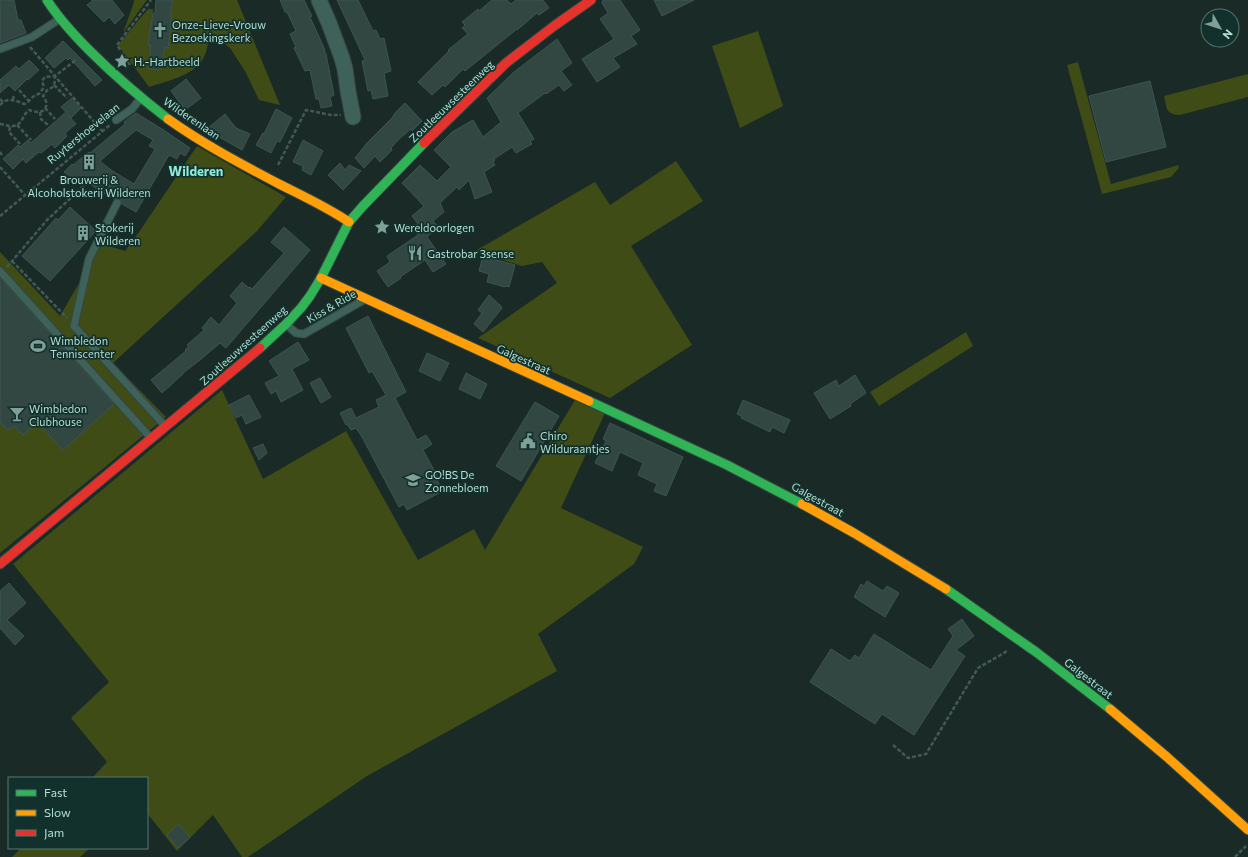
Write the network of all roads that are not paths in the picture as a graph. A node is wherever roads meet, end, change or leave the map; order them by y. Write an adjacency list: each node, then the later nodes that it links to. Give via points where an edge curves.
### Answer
1 (319, 0): 7 (street, via 344,64)
2 (591, 0): 10 (street, Zoutleeuwsesteenweg, via 506,63 427,140)
3 (50, 1): 4 (street, Wilderenlaan)
4 (60, 18): 5 (lane, via 32,37); 6 (street, Wilderenlaan, via 106,67)
5 (0, 49)
6 (142, 97): 8 (lane, Ruytershoevelaan, via 132,109); 10 (street, Wilderenlaan, via 224,154)
7 (353, 117)
8 (116, 120)
9 (117, 204): 15 (lane, via 89,259 74,326)
10 (349, 222): 12 (street, Zoutleeuwsesteenweg)
11 (1, 272): 16 (lane)
12 (321, 278): 13 (street, Galgestraat); 14 (street, Zoutleeuwsesteenweg, via 301,308)
13 (365, 299): 14 (lane, Kiss & Ride, via 304,334 296,333); 18 (street, Galgestraat, via 661,433 788,496 895,557 964,602 1073,680 1155,747)
14 (286, 324): 15 (street, Zoutleeuwsesteenweg)
15 (166, 427): 16 (street, Zoutleeuwsesteenweg)
16 (152, 439): 17 (street, Zoutleeuwsesteenweg)
17 (0, 564)
18 (1248, 830)

